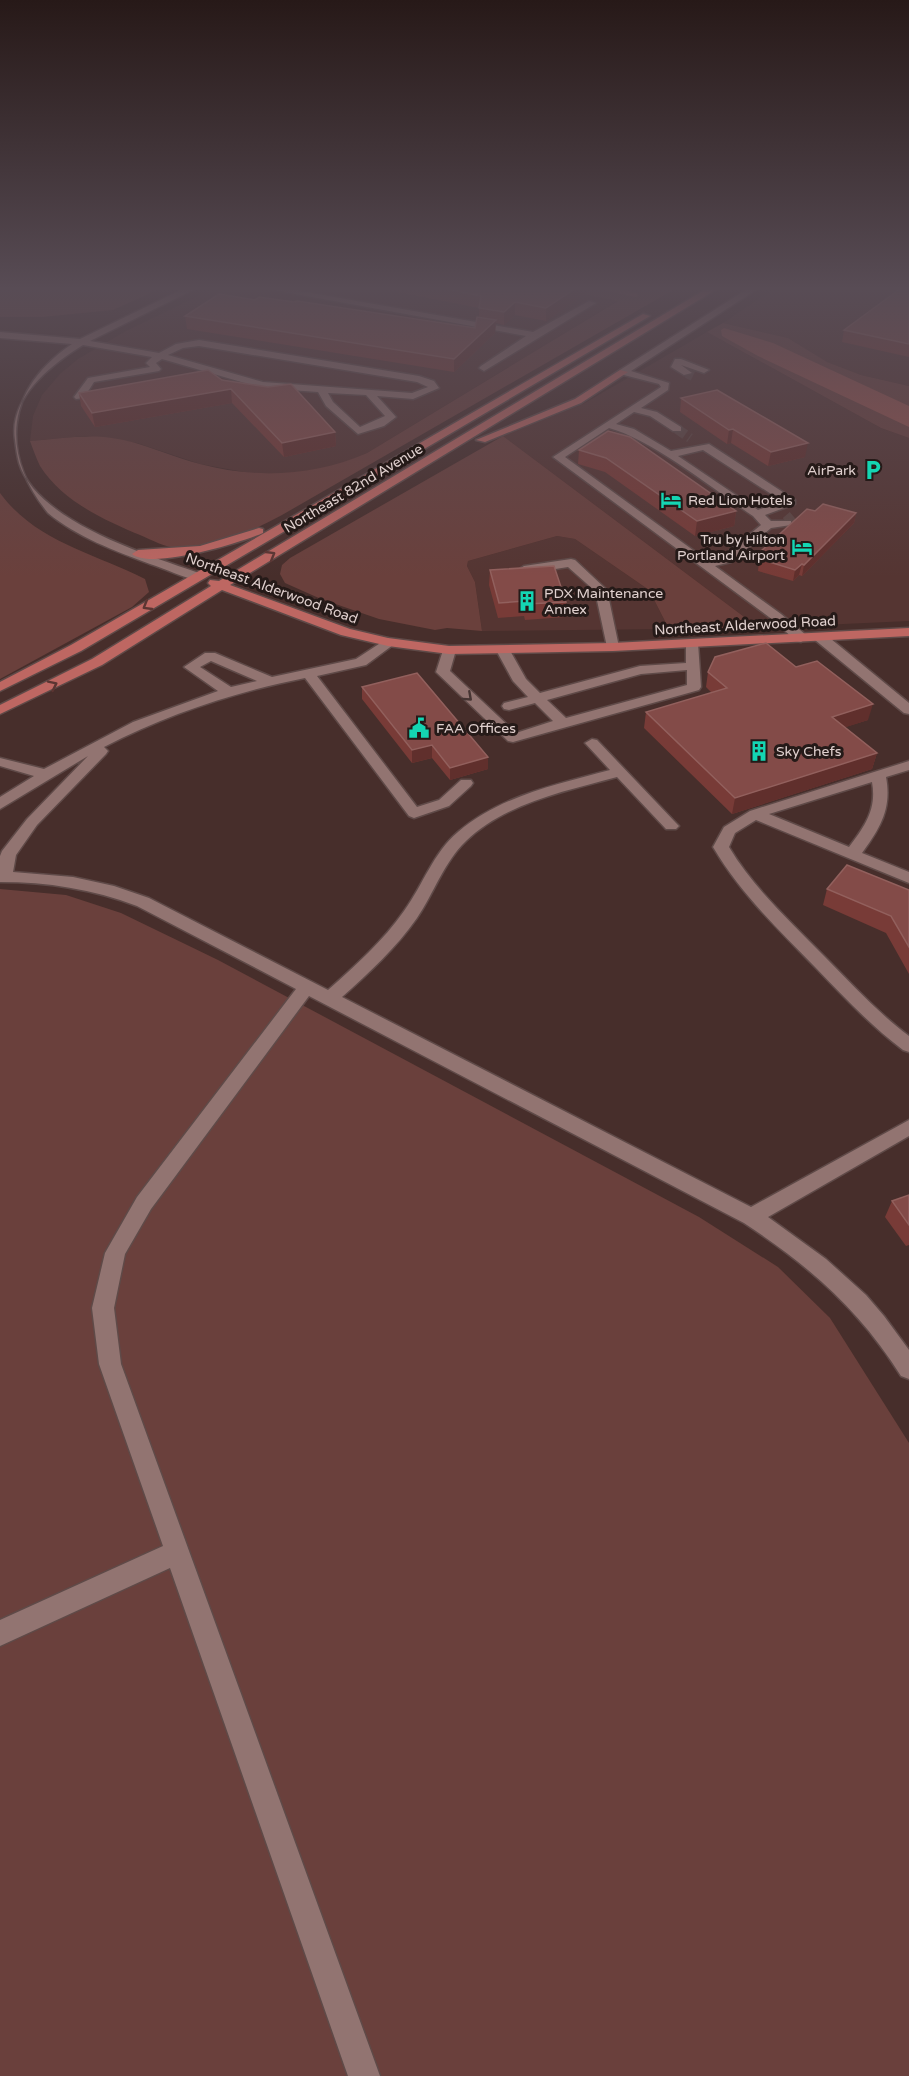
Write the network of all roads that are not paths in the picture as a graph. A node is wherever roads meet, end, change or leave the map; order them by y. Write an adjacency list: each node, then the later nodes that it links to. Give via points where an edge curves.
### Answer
1 (31, 383): 15 (street, Northeast Alderwood Road)
2 (89, 383): 10 (street, via 80,397)
3 (254, 383): 9 (street)
4 (431, 383): 11 (street, via 434,388 413,396)
5 (530, 383): 22 (main road, Northeast 82nd Avenue)
6 (557, 383): 19 (main road, Northeast 82nd Avenue)
7 (606, 383): 19 (main road, via 578,401)
8 (659, 383): 12 (street, via 666,385)
9 (321, 391): 11 (street); 11 (street, via 358,431 391,417)
10 (102, 393)
11 (370, 394)
12 (632, 408): 13 (street); 14 (street, via 653,414)
13 (608, 425): 18 (street, via 630,431); 25 (street, via 558,457)
14 (676, 429)
15 (4, 432): 24 (street, Northeast Alderwood Road, via 15,468 32,494 73,525)
16 (690, 438): 17 (street)
17 (705, 446): 18 (street); 20 (street)
18 (669, 455): 21 (street)
19 (406, 474): 28 (main road, Northeast 82nd Avenue, one-way to 19)
20 (791, 502): 21 (street); 23 (street, via 797,509 790,520)
21 (757, 514): 23 (street)
22 (303, 516): 24 (main road, via 204,551); 27 (main road, Northeast 82nd Avenue)
23 (768, 525): 25 (street, via 727,559)
24 (138, 554): 27 (street, Northeast Alderwood Road)
25 (705, 565): 31 (street)
26 (510, 573): 34 (street, via 571,563 601,590)
27 (198, 577): 28 (main road, Northeast Alderwood Road); 40 (main road, Northeast 82nd Avenue, one-way to 40, via 46,665)
28 (221, 586): 32 (main road, Northeast Alderwood Road, via 328,626); 44 (main road, Northeast 82nd Avenue, one-way to 28, via 97,662)
29 (909, 632): 30 (main road, Northeast Alderwood Road)
30 (820, 637): 31 (main road, Northeast Alderwood Road); 45 (street)
31 (801, 638): 33 (main road, Northeast Alderwood Road)
32 (388, 642): 35 (main road, Northeast Alderwood Road); 38 (street, via 361,662)
33 (692, 643): 34 (main road, Northeast Alderwood Road); 37 (street)
34 (613, 646): 36 (main road, Northeast Alderwood Road)
35 (449, 650): 36 (main road, Northeast Alderwood Road); 46 (street, one-way to 46, via 443,672 513,738)
36 (503, 650): 42 (street, via 520,681)
37 (693, 666): 42 (street, via 640,670); 46 (street, via 694,687)
38 (308, 673): 39 (street); 54 (street, via 414,813 444,802)
39 (269, 681): 41 (street); 41 (street, via 210,656 192,667)
40 (0, 687)
41 (229, 692): 47 (street, via 168,711)
42 (538, 698): 43 (street); 46 (street)
43 (509, 706)
44 (0, 710)
45 (909, 710)
46 (563, 723)
47 (122, 732): 52 (street); 59 (street, via 32,822 8,855)
48 (592, 743): 51 (street)
49 (0, 762): 52 (street)
50 (909, 765): 53 (street)
51 (620, 772): 57 (street); 62 (street, via 539,794 470,829 447,854 410,916 387,945)
52 (44, 774): 55 (street)
53 (878, 775): 56 (street); 58 (street, via 881,811)
54 (465, 783)
55 (0, 804)
56 (755, 814): 58 (street); 63 (street, via 725,833 721,847 729,863 856,998)
57 (671, 826)
58 (852, 855): 60 (street)
59 (2, 877): 61 (street, via 68,880 112,890)
60 (909, 878)
61 (307, 986): 62 (street); 67 (street, via 144,1203 115,1253 103,1308 110,1364)
62 (330, 998): 65 (street)
63 (909, 1045)
64 (909, 1126): 65 (street)
65 (750, 1217): 66 (street, via 799,1247 842,1284 890,1339)
66 (909, 1369)
67 (177, 1552): 68 (street); 69 (street)
68 (0, 1633)
69 (364, 2076)

